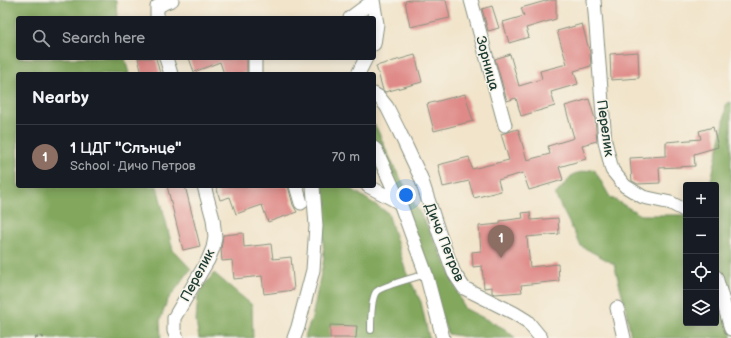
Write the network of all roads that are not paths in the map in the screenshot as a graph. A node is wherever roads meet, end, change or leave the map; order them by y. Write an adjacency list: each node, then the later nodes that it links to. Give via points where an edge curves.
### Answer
1 (172, 0): 5 (street, via 157,7)
2 (471, 0): 17 (street, Зорница)
3 (594, 0): 25 (street, Перелик, via 605,141 612,170 625,186 643,197)
4 (373, 1): 6 (street); 7 (street)
5 (157, 16)
6 (353, 16)
7 (376, 16)
8 (376, 18): 9 (street)
9 (376, 31)
10 (167, 60): 13 (street)
11 (254, 60): 14 (street)
12 (365, 60): 15 (street)
13 (170, 72)
14 (255, 72)
15 (359, 72)
16 (376, 95): 34 (street, Дичо Петров, via 387,107 421,178 454,273 464,288 527,321)
17 (505, 125)
18 (376, 150): 24 (street, Дичо Петров)
19 (205, 188): 31 (street, Перелик, via 213,219 213,248 174,318)
20 (297, 188): 23 (street)
21 (313, 188): 32 (street, via 316,226 313,270)
22 (372, 188): 24 (street)
23 (302, 203)
24 (400, 204): 26 (street, Дичо Петров)
25 (683, 210)
26 (426, 274): 29 (lane, via 377,291 374,297); 33 (street, Дичо Петров)
27 (719, 288): 30 (street)
28 (617, 308): 35 (street)
29 (371, 330)
30 (731, 331): 36 (street)
31 (177, 338)
32 (294, 338)
33 (443, 338)
34 (541, 338)
35 (624, 338)
36 (731, 338)

